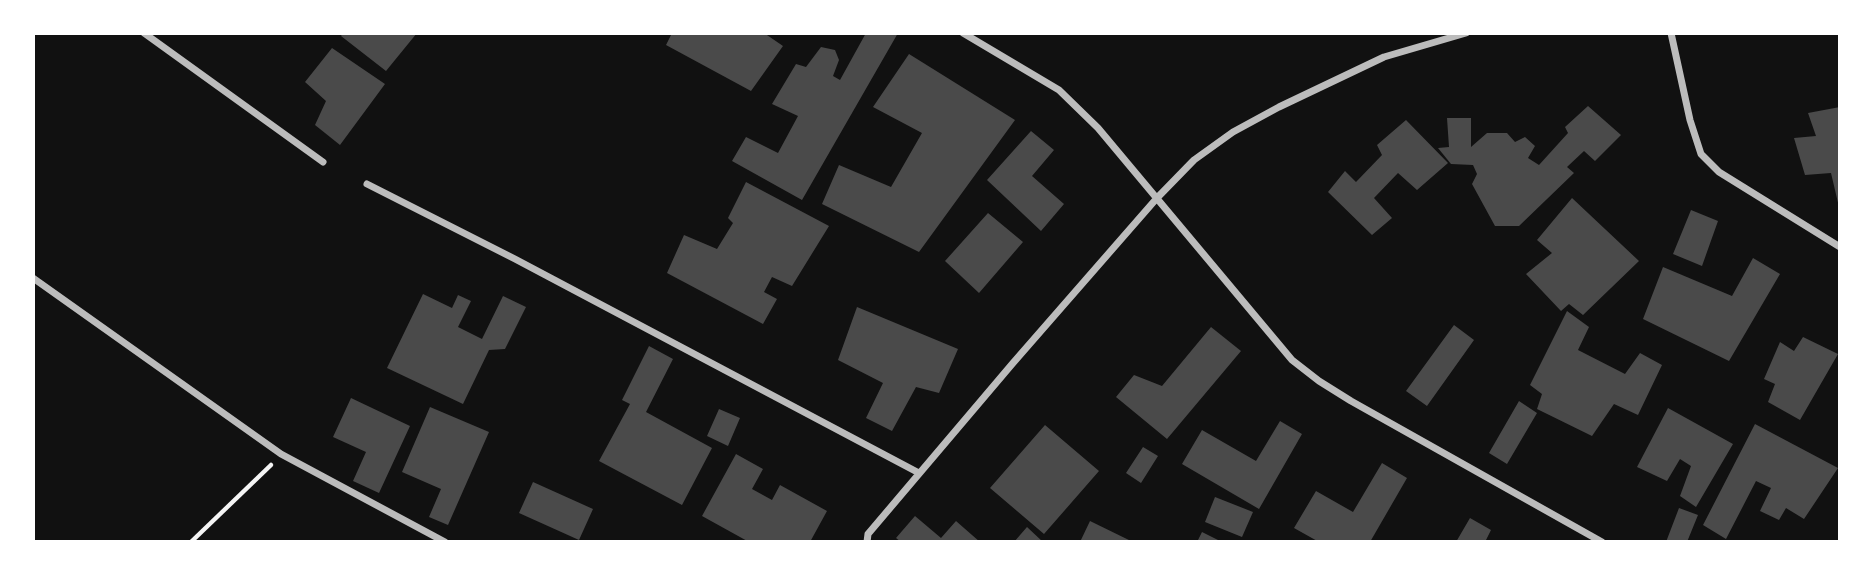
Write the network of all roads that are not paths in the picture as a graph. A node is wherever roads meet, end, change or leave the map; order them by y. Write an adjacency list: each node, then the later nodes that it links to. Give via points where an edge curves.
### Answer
1 (144, 33): 5 (street)
2 (963, 33): 7 (street, via 1059,90)
3 (1466, 33): 7 (street, via 1384,57 1279,107 1194,160)
4 (1671, 33): 8 (street, via 1701,154 1718,172)
5 (323, 162)
6 (367, 184): 10 (street)
7 (1157, 198): 10 (street); 13 (street, via 1283,350 1310,374)
8 (1840, 247)
9 (33, 278): 11 (street, via 281,454)
10 (919, 473): 12 (street, via 868,534)
11 (445, 542)
12 (867, 542)
13 (1602, 542)

